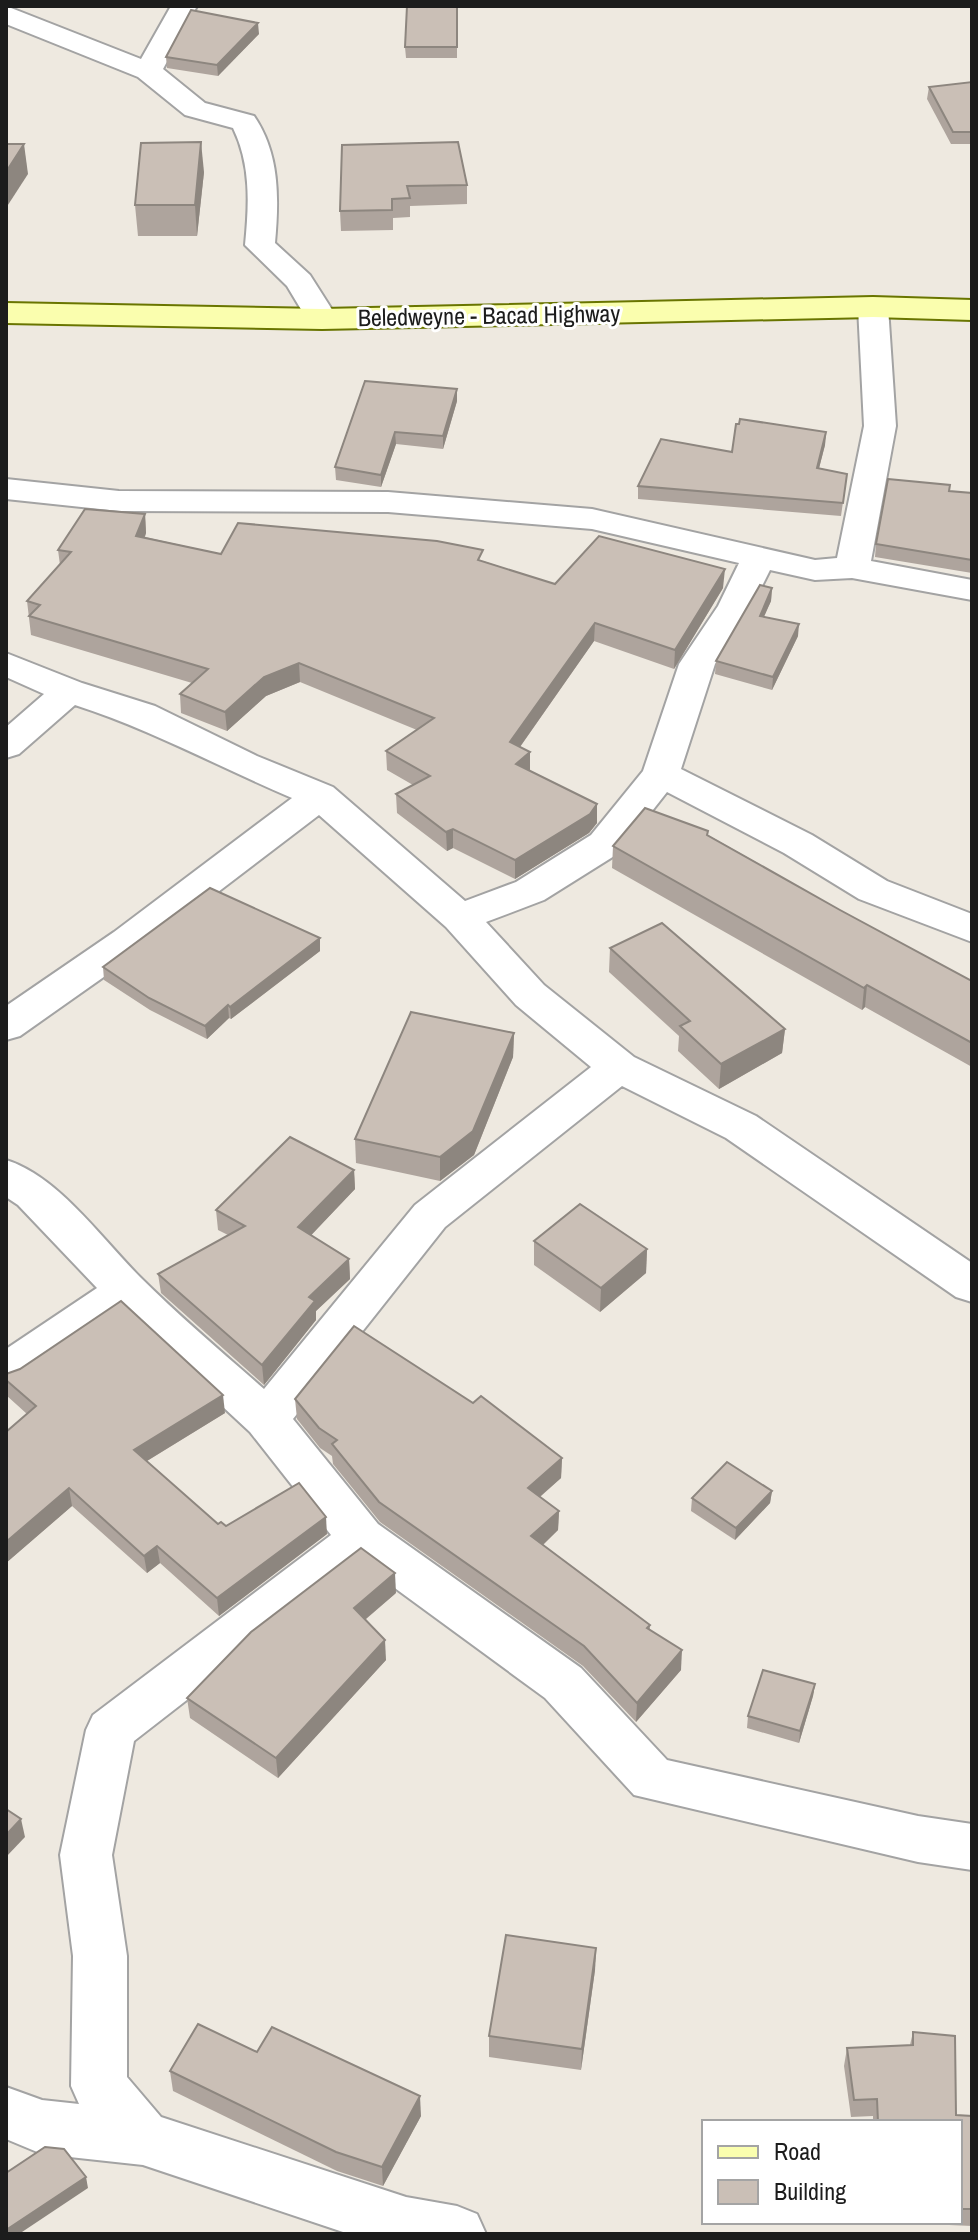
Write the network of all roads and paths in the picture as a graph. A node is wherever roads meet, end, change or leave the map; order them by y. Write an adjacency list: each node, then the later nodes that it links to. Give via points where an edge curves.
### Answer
1 (184, 6): 3 (street)
2 (6, 14): 3 (street)
3 (148, 71): 7 (street, via 195,109 244,122 259,152 260,245 299,281)
4 (873, 307): 5 (street, Beledweyne - Bacad Highway); 7 (street, Beledweyne - Bacad Highway); 10 (street, via 880,426)
5 (972, 310)
6 (6, 313): 7 (street, Beledweyne - Bacad Highway)
7 (322, 319)
8 (6, 489): 9 (street, via 119,501 388,502 592,519)
9 (758, 558): 10 (street, via 815,570); 15 (street, via 735,606 697,664)
10 (852, 568): 11 (street)
11 (972, 590)
12 (6, 664): 13 (street)
13 (69, 691): 14 (street); 16 (street, via 142,714)
14 (6, 746)
15 (661, 774): 17 (street, via 605,844 530,891); 18 (street, via 798,844 873,890)
16 (320, 796): 17 (street); 19 (street)
17 (460, 918): 20 (street, via 530,995)
18 (972, 929)
19 (6, 1026)
20 (619, 1067): 22 (street, via 741,1127); 25 (street, via 430,1216)
21 (6, 1176): 23 (street, via 33,1194)
22 (972, 1285)
23 (126, 1291): 24 (street); 25 (street)
24 (6, 1372)
25 (266, 1419): 26 (street)
26 (361, 1538): 27 (street, via 563,1683 652,1779); 29 (street, via 111,1730 86,1855 100,1956 99,2086)
27 (972, 1847)
28 (6, 2113): 29 (street, via 42,2127)
29 (143, 2138): 30 (street, via 406,2225)
30 (457, 2234)

